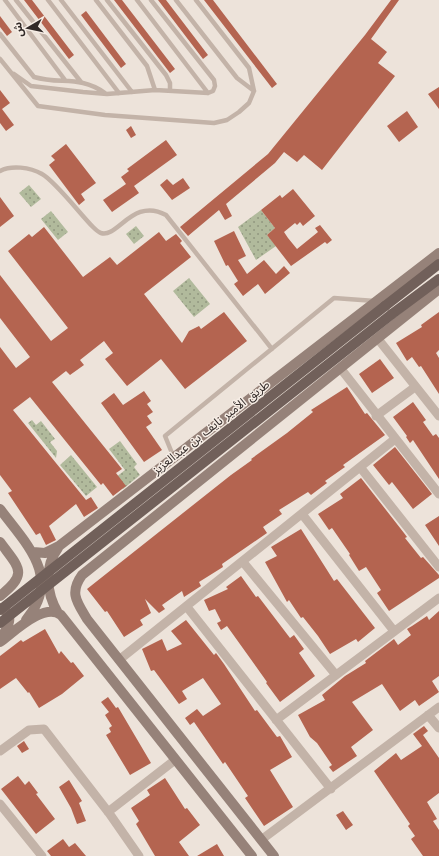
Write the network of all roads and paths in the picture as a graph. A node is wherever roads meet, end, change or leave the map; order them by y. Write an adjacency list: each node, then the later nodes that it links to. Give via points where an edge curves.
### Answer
1 (5, 0): 14 (lane)
2 (16, 0): 15 (lane)
3 (48, 0): 20 (lane)
4 (61, 0): 19 (lane)
5 (96, 0): 16 (lane, via 147,66)
6 (107, 0): 17 (lane, via 166,75)
7 (137, 0): 21 (lane)
8 (151, 0): 21 (lane, via 214,80 213,91)
9 (176, 0): 18 (lane, via 237,78)
10 (196, 0): 18 (lane, via 249,68)
11 (0, 34): 14 (lane, via 34,77)
12 (0, 59): 13 (lane)
13 (10, 70): 18 (lane, via 38,106 105,115 214,123 226,120 239,112 249,103); 22 (lane, via 31,86)
14 (65, 80): 15 (lane)
15 (81, 82): 22 (lane)
16 (155, 90): 17 (lane); 19 (lane)
17 (170, 91): 21 (lane)
18 (254, 91)
19 (132, 92): 20 (lane)
20 (119, 93): 22 (lane)
21 (208, 93)
22 (107, 94)
23 (0, 171): 30 (lane, via 19,168 42,174 101,233 107,232 136,213 153,210 166,215)
24 (439, 253): 28 (street)
25 (439, 264): 28 (main road, طريق الأمير نايف بن عبدالعزيز)
26 (439, 279): 28 (main road, طريق الأمير نايف بن عبدالعزيز)
27 (439, 289): 29 (street)
28 (384, 307): 30 (lane, via 334,298); 36 (street); 51 (main road, طريق الأمير نايف بن عبدالعزيز, bridge); 53 (main road, طريق الأمير نايف بن عبدالعزيز, bridge)
29 (378, 339): 31 (street); 32 (street)
30 (272, 349): 36 (lane, via 165,436)
31 (341, 369): 34 (street); 42 (street)
32 (415, 387): 33 (street); 34 (street)
33 (438, 413)
34 (376, 416): 35 (street)
35 (395, 439): 37 (street); 38 (street)
36 (174, 458): 41 (street)
37 (360, 467): 40 (street); 47 (street)
38 (439, 494)
39 (0, 509): 45 (street)
40 (302, 514): 46 (street); 55 (street)
41 (95, 520): 42 (street, via 81,536 80,541 89,554 98,554); 44 (street)
42 (128, 537): 58 (street, via 82,575 74,590 75,598 87,619)
43 (0, 542): 48 (street, via 18,570 18,579 14,585)
44 (59, 546): 45 (street, via 45,554); 52 (street, via 50,564 48,582 52,603)
45 (33, 552): 54 (street, via 42,580 41,596)
46 (243, 562): 50 (street); 59 (street)
47 (439, 567)
48 (0, 596)
49 (439, 598): 55 (street)
50 (187, 607): 58 (street); 62 (street)
51 (0, 609): 56 (street, via 4,610 9,620 8,627)
52 (58, 613): 54 (street, via 43,612); 65 (street)
53 (0, 623)
54 (22, 626): 57 (street)
55 (394, 631): 59 (street)
56 (0, 638)
57 (0, 642)
58 (119, 660): 69 (street)
59 (336, 675): 62 (street)
60 (439, 707): 61 (street)
61 (428, 715): 63 (street); 66 (street)
62 (276, 720): 66 (street)
63 (439, 728)
64 (0, 751): 68 (street, via 29,730 44,729)
65 (175, 760): 68 (street); 72 (street)
66 (331, 789): 69 (street)
67 (0, 804): 70 (street)
68 (108, 812): 71 (street)
69 (261, 840): 73 (street)
70 (42, 856)
71 (139, 856)
72 (252, 856)
73 (274, 856)

